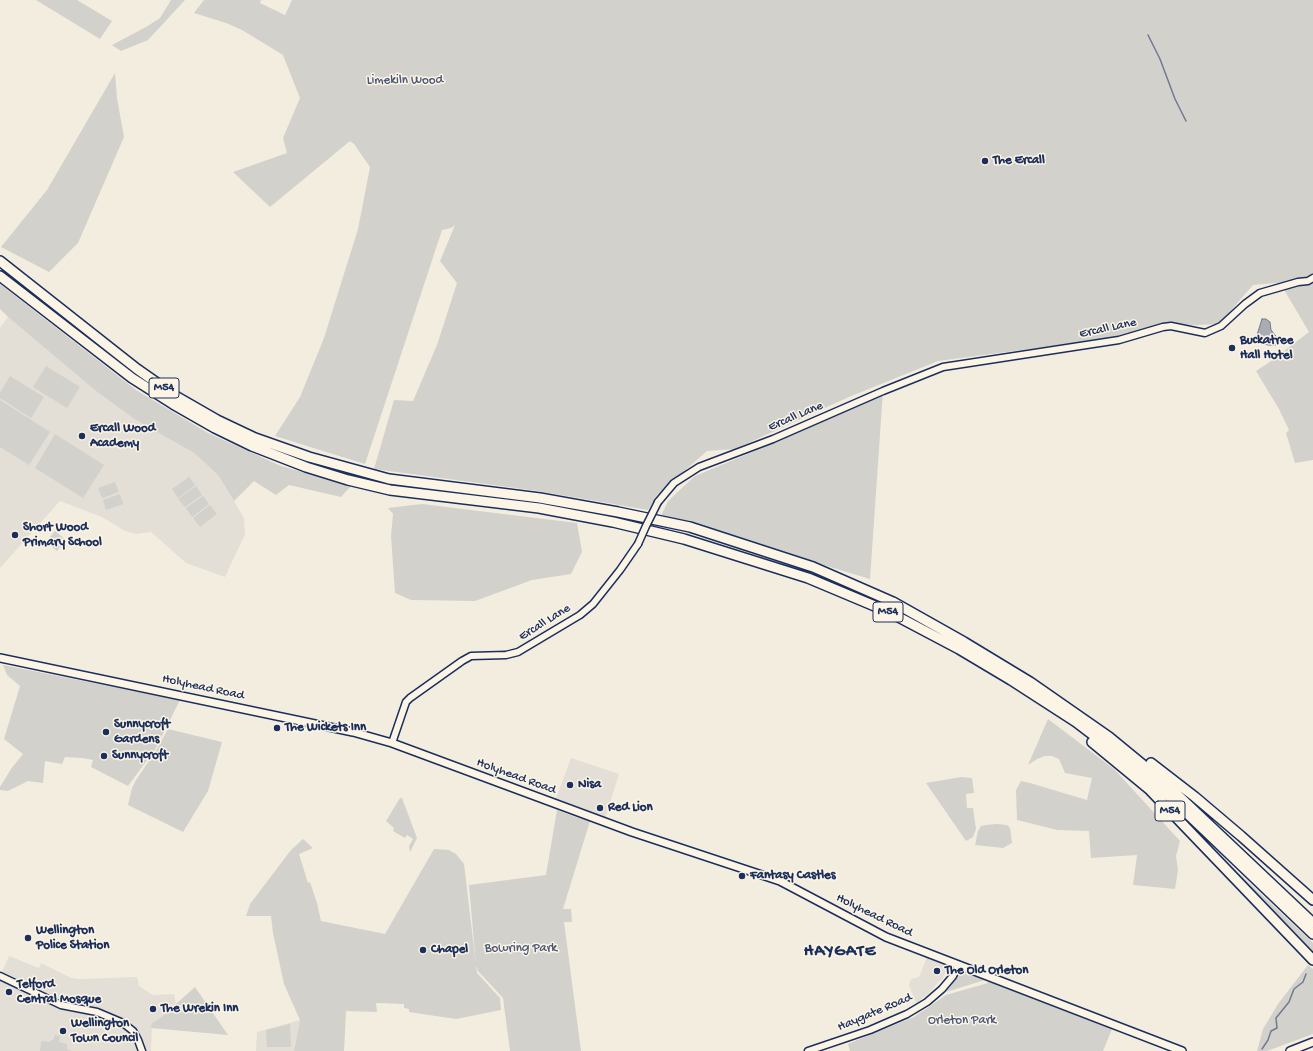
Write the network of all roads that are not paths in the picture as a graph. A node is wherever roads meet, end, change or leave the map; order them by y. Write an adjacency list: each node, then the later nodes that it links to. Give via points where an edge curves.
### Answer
1 (0, 261): 6 (highway, M54, via 137,369 177,397 255,438 309,457 389,479 540,498 690,527 813,567 893,602 964,642 1030,682)
2 (0, 276): 5 (highway, M54, via 132,378 215,428 252,446 306,467 390,490 539,508 684,539 808,578 889,612)
3 (1313, 278): 7 (street, Ercall Lane, bridge, via 1260,293 1221,326 1205,333 1171,326 1163,327 1119,340 943,366 699,468 674,483 658,502 628,560 593,604 518,652 471,656 462,661 406,702)
4 (0, 658): 7 (main road, Holyhead Road)
5 (1011, 680): 10 (highway, M54, via 1076,722 1152,782 1206,830); 11 (highway, M54, via 1149,789)
6 (1109, 738): 8 (highway, M54, via 1143,757 1195,797); 9 (highway, M54, via 1165,783)
7 (392, 743): 12 (main road, Holyhead Road, via 632,832 780,882 886,937)
8 (1313, 900)
9 (1313, 923)
10 (1313, 934)
11 (1313, 960)
12 (958, 966): 16 (street, Haygate Road, via 948,984 908,1014); 17 (main road, Holyhead Road)
13 (0, 976): 15 (street, via 61,1005 103,1015 128,1026)
14 (1313, 1042): 18 (main road)
15 (142, 1051)
16 (808, 1051)
17 (1182, 1051)
18 (1291, 1051)

